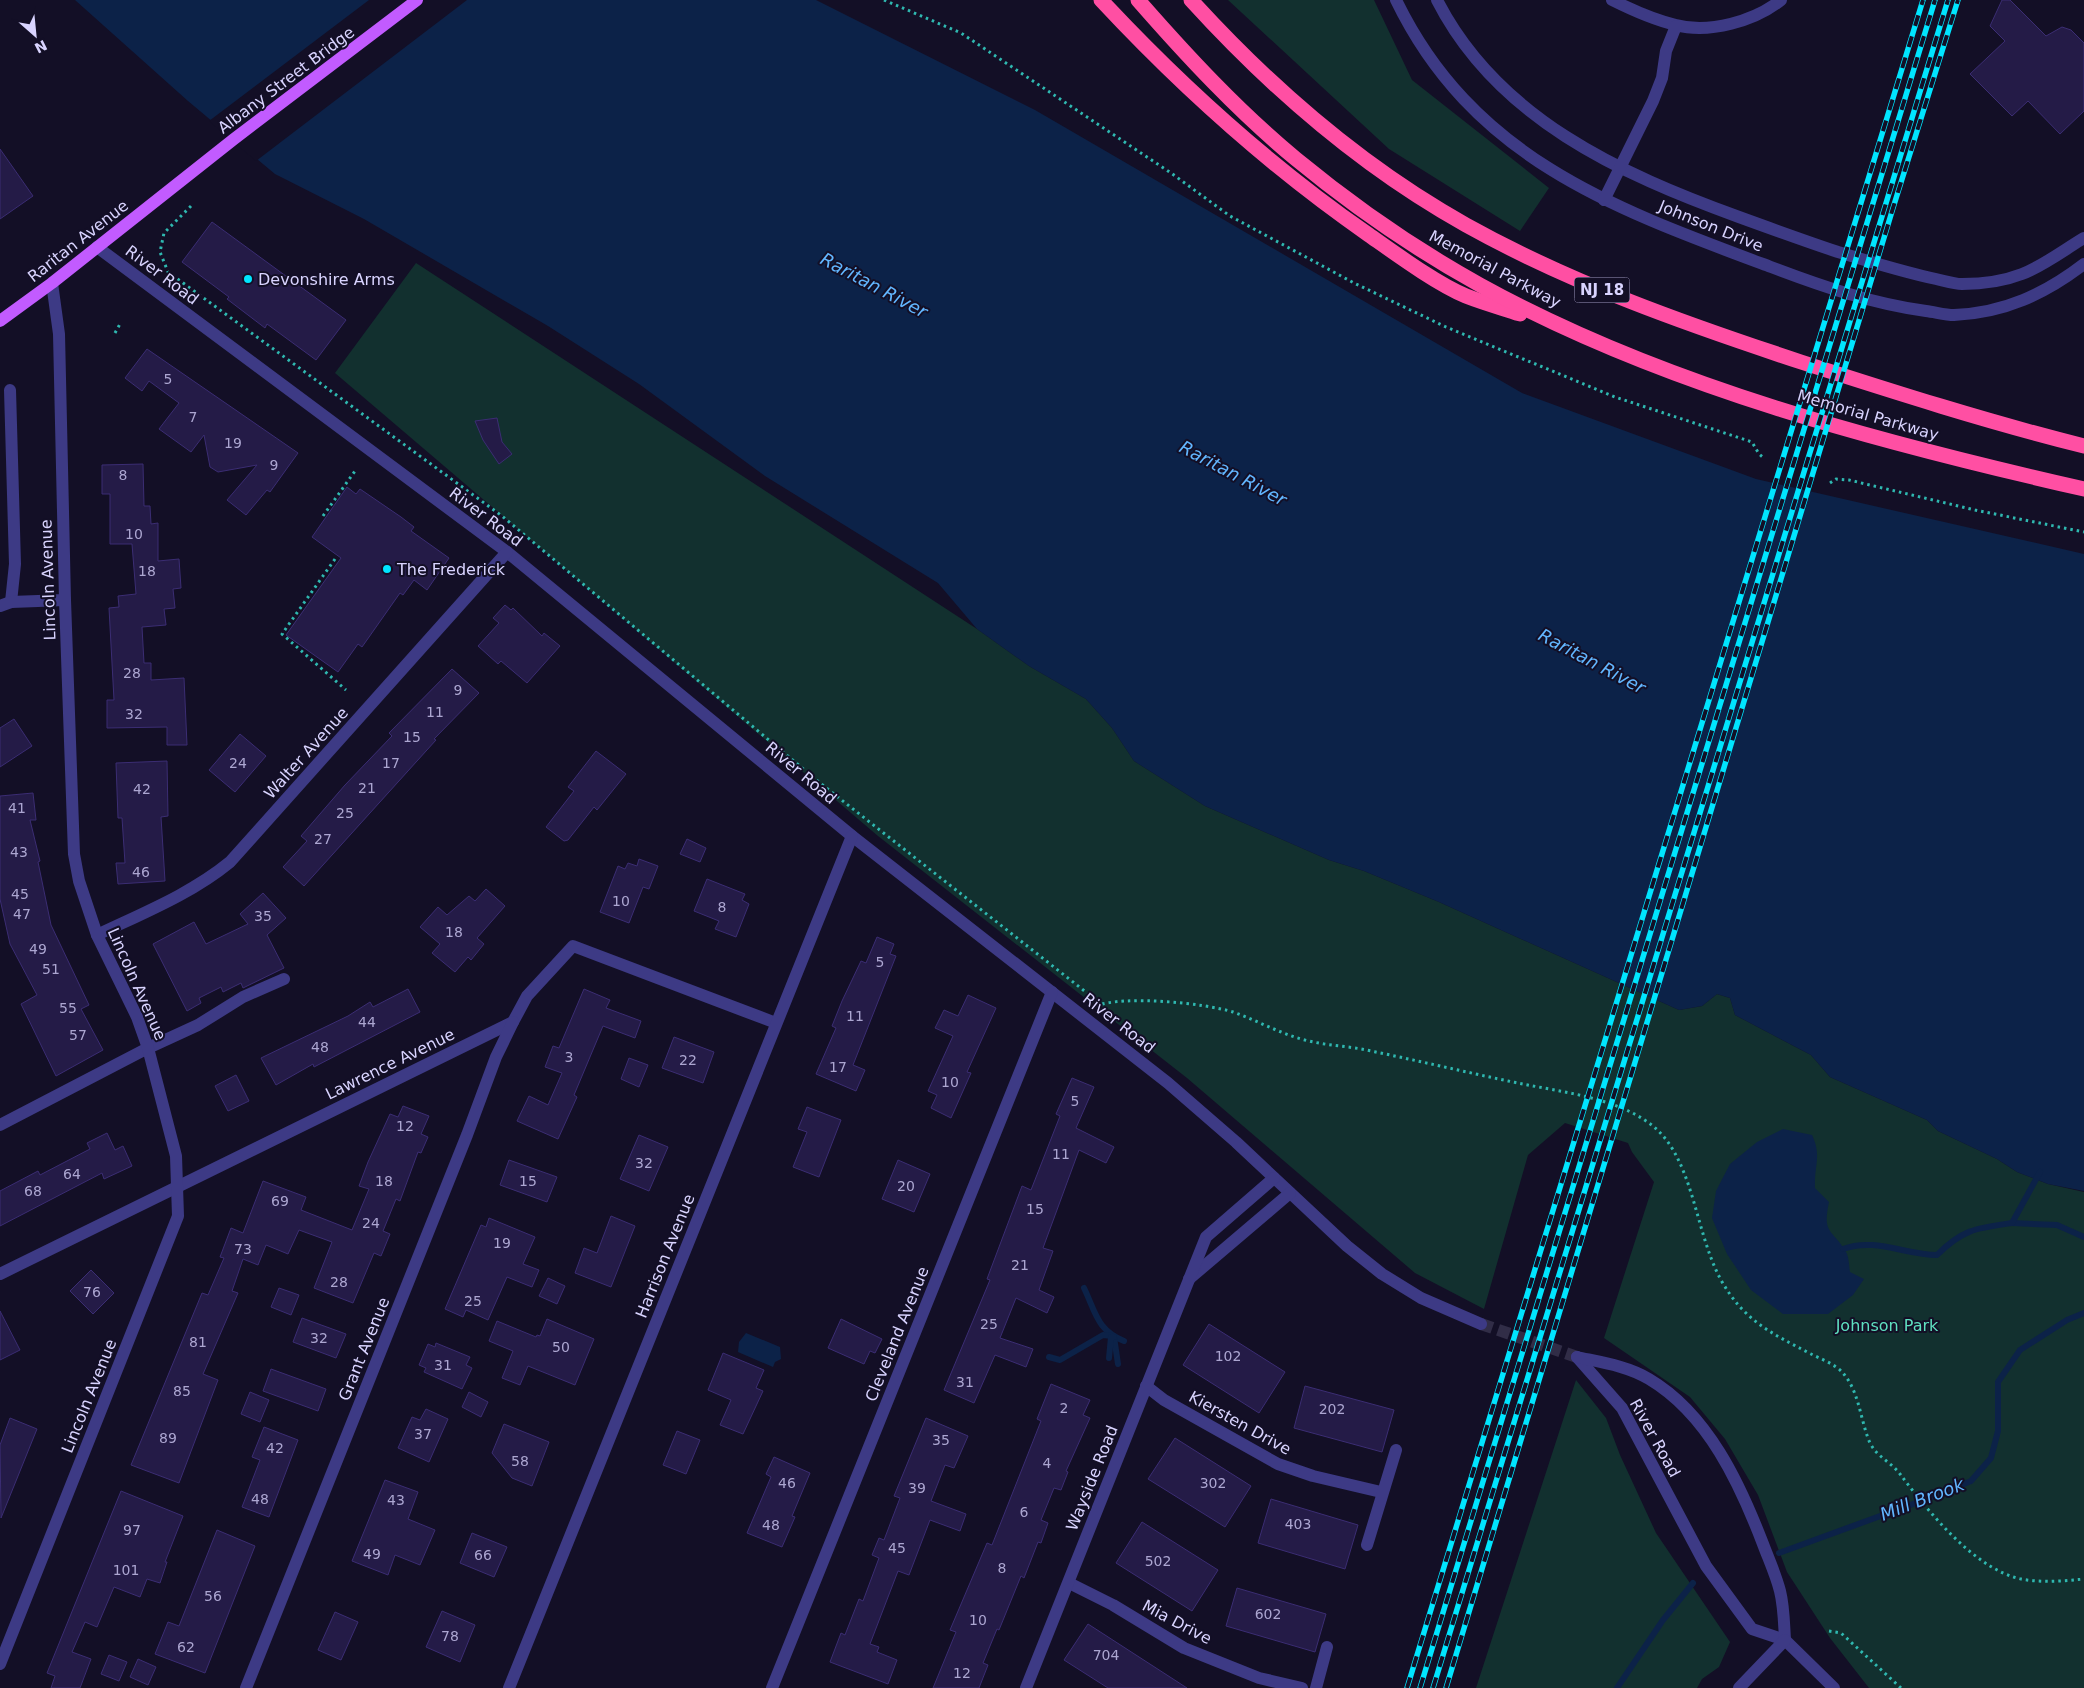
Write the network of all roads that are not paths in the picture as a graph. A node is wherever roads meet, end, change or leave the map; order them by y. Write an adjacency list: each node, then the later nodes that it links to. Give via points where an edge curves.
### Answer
1 (417, 0): 11 (main road, Albany Street Bridge)
2 (1101, 0): 18 (highway, via 1206,105 1296,180 1388,249 1465,295)
3 (1138, 0): 18 (highway, Memorial Parkway, via 1239,109 1353,203 1481,285)
4 (1191, 0): 20 (highway, Memorial Parkway / NJ 18, via 1279,89 1335,136 1433,205 1503,244 1607,292 1687,323 1880,388)
5 (1396, 0): 12 (street, Johnson Drive, via 1438,71 1477,114 1527,156)
6 (1437, 0): 10 (street, Johnson Drive, via 1470,52 1509,94 1572,142)
7 (1612, 0): 9 (street)
8 (1781, 0): 9 (street, via 1771,8 1736,22 1695,28)
9 (1676, 26): 10 (street, via 1653,101)
10 (1620, 168): 12 (street); 13 (street, Johnson Drive, via 1698,202 1820,246 1906,273 1961,284 2022,274)
11 (175, 186): 14 (main road, Raritan Avenue)
12 (1604, 200): 15 (street, Johnson Drive, via 1808,281 1896,307 1944,314 1994,310 2028,300)
13 (2084, 238)
14 (97, 247): 16 (main road, Raritan Avenue); 22 (street, River Road)
15 (2084, 264)
16 (52, 283): 17 (main road, Raritan Avenue); 23 (street, Lincoln Avenue, via 59,337)
17 (0, 321)
18 (1584, 334): 21 (highway, Memorial Parkway, via 1690,378 1771,406 1971,463)
19 (10, 390): 24 (street, via 15,564)
20 (2084, 446)
21 (2084, 489)
22 (507, 552): 25 (street, River Road); 26 (street, Walter Avenue, via 230,862 189,890)
23 (65, 600): 24 (street); 26 (street, Lincoln Avenue, via 74,854 79,881)
24 (6, 604)
25 (852, 836): 28 (street, River Road); 30 (street, Harrison Avenue)
26 (97, 935): 31 (street, Lincoln Avenue, via 137,1017)
27 (284, 980): 31 (street, via 243,997 198,1025)
28 (1052, 992): 33 (street, River Road, via 1168,1083); 49 (street, Cleveland Avenue)
29 (513, 1022): 30 (street, via 527,996 573,946); 34 (street, Lawrence Avenue); 47 (street, Grant Avenue, via 496,1057 468,1135)
30 (776, 1023): 48 (street, Harrison Avenue)
31 (148, 1048): 32 (street); 34 (street, Lincoln Avenue, via 176,1156)
32 (0, 1125)
33 (1274, 1178): 35 (street, River Road); 37 (street, Wayside Road, via 1206,1237)
34 (178, 1186): 36 (street, Lawrence Avenue); 46 (street, Lincoln Avenue, via 178,1216)
35 (1290, 1193): 37 (street, Wayside Road); 38 (street, River Road, via 1382,1274 1421,1298)
36 (0, 1274)
37 (1188, 1280): 39 (street, Wayside Road)
38 (1481, 1324)
39 (1146, 1386): 41 (street, Kiersten Drive, via 1164,1400 1278,1464); 43 (street, Wayside Road)
40 (1396, 1450): 41 (street)
41 (1381, 1492): 42 (street)
42 (1367, 1545)
43 (1068, 1583): 50 (street, Wayside Road); 51 (street, Mia Drive, via 1113,1605 1184,1648 1259,1678)
44 (1785, 1640): 44 (street, River Road, via 1780,1592 1752,1516 1736,1481 1700,1424 1680,1403 1649,1379 1616,1366 1577,1357 1622,1408 1694,1545 1728,1597 1752,1629); 53 (street); 54 (street, River Road)
45 (1327, 1647): 52 (street)
46 (0, 1664)
47 (246, 1688)
48 (509, 1688)
49 (772, 1688)
50 (1026, 1688)
51 (1302, 1688)
52 (1316, 1688)
53 (1739, 1688)
54 (1834, 1688)

